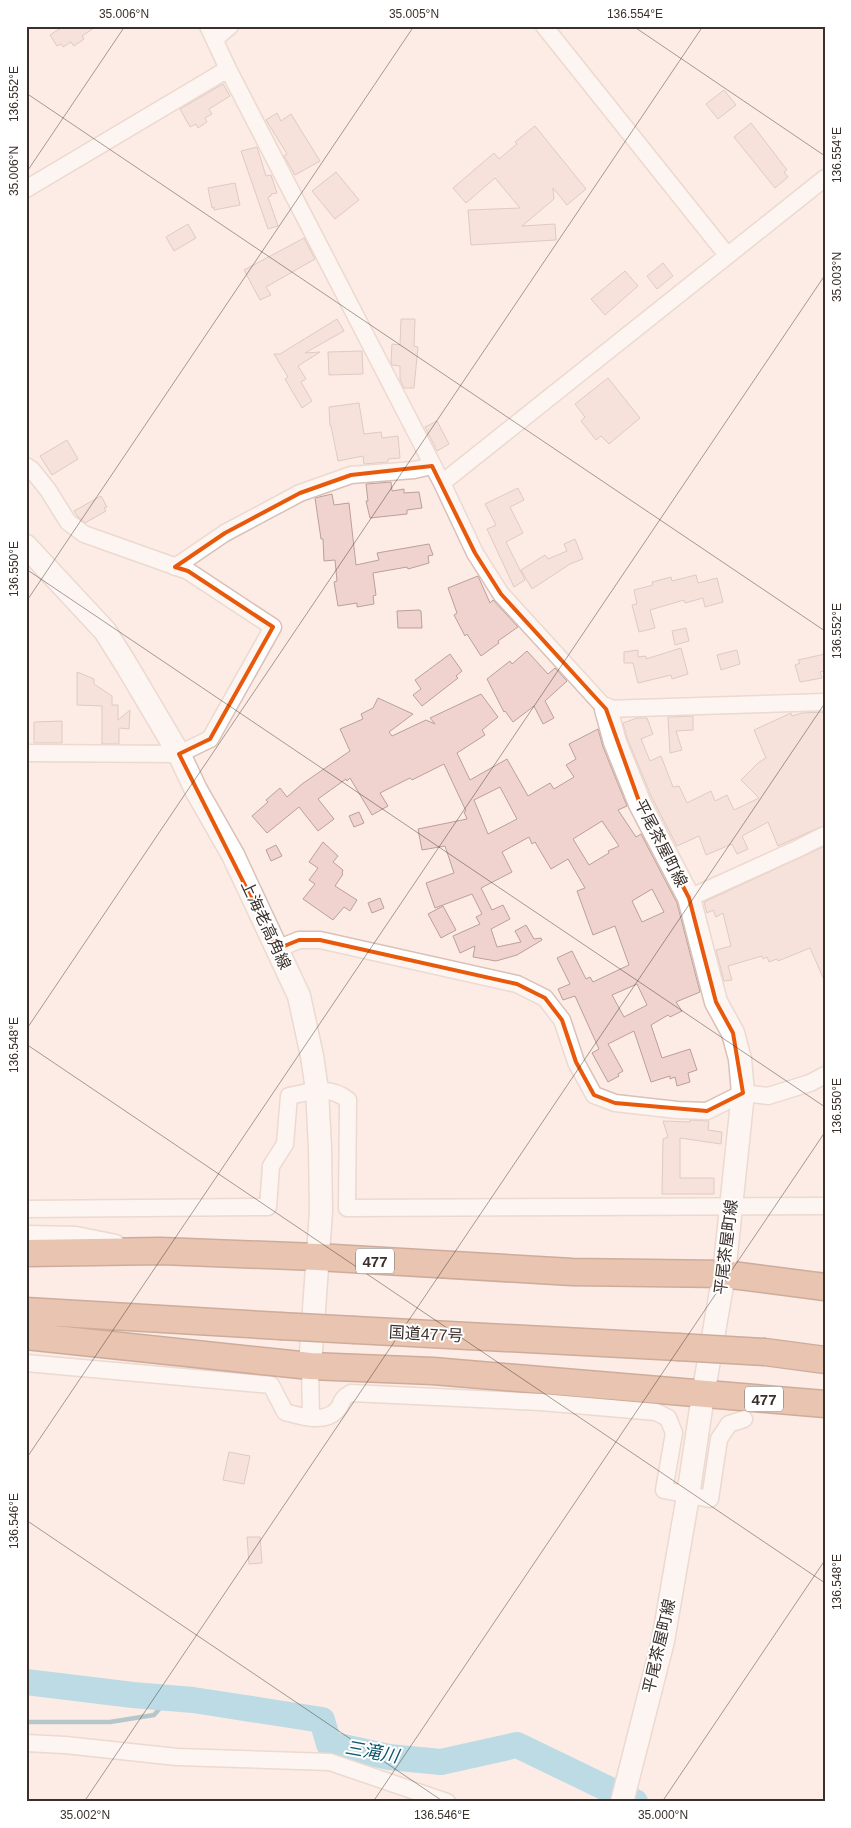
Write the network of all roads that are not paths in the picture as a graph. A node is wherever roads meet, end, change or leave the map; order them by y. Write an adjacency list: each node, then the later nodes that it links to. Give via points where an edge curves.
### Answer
1 (230, 26): 3 (street)
2 (544, 26): 7 (street)
3 (211, 32): 4 (street)
4 (228, 69): 6 (street); 9 (street)
5 (825, 178): 7 (street)
6 (26, 189)
7 (727, 255): 10 (street)
8 (26, 466): 12 (street, via 48,490 68,522 84,534)
9 (432, 466): 10 (street); 12 (street, via 351,475 300,493 225,533)
10 (442, 483): 14 (street, via 475,553 502,594)
11 (26, 546): 16 (main road, 上海老高角線, via 105,630)
12 (175, 567): 16 (street, via 188,570 273,627 210,739)
13 (825, 702): 14 (street)
14 (606, 709): 18 (main road, 平尾茶屋町線, via 615,742 640,804)
15 (26, 753): 16 (street)
16 (179, 754): 19 (main road, 上海老高角線, via 233,855)
17 (825, 834): 18 (street)
18 (689, 898): 22 (main road, 平尾茶屋町線, via 716,1002 733,1033 740,1059)
19 (277, 948): 21 (main road, 上海老高角線, via 299,996); 22 (street, via 299,940 320,940 517,984 545,998 562,1020 576,1062 594,1095 615,1103 708,1111)
20 (825, 1075): 22 (street, via 768,1096)
21 (317, 1090): 24 (street, via 339,1092 348,1100 347,1208); 25 (street, via 288,1096 284,1144 271,1166 268,1207); 29 (main road, 上海老高角線, via 321,1211)
22 (743, 1093): 24 (main road, 平尾茶屋町線)
23 (825, 1206): 24 (street)
24 (731, 1207): 30 (main road, 平尾茶屋町線)
25 (26, 1209)
26 (26, 1234): 27 (street, via 76,1235)
27 (162, 1251): 28 (highway, 477); 29 (highway, 477)
28 (26, 1253)
29 (317, 1257): 30 (highway, 477, via 572,1272); 36 (main road, 上海老高角線)
30 (724, 1274): 31 (highway, 477); 37 (main road, 平尾茶屋町線)
31 (825, 1287)
32 (26, 1311): 34 (highway, 国道477号, bridge, via 766,1352)
33 (26, 1336): 36 (highway, 477)
34 (825, 1360)
35 (26, 1362): 39 (street, via 271,1386 286,1412)
36 (310, 1366): 37 (highway, 477, via 433,1371); 39 (street)
37 (702, 1395): 38 (highway, 477); 41 (main road, 平尾茶屋町線)
38 (825, 1404)
39 (311, 1418): 41 (street, via 326,1417 336,1411 343,1397 351,1393 541,1402 656,1412 668,1418 674,1433 664,1490)
40 (744, 1419): 41 (street, via 729,1424 719,1439 710,1499)
41 (688, 1496): 44 (main road, 平尾茶屋町線, via 663,1641)
42 (26, 1743): 43 (street, via 178,1757 330,1762)
43 (447, 1802)
44 (622, 1802)

